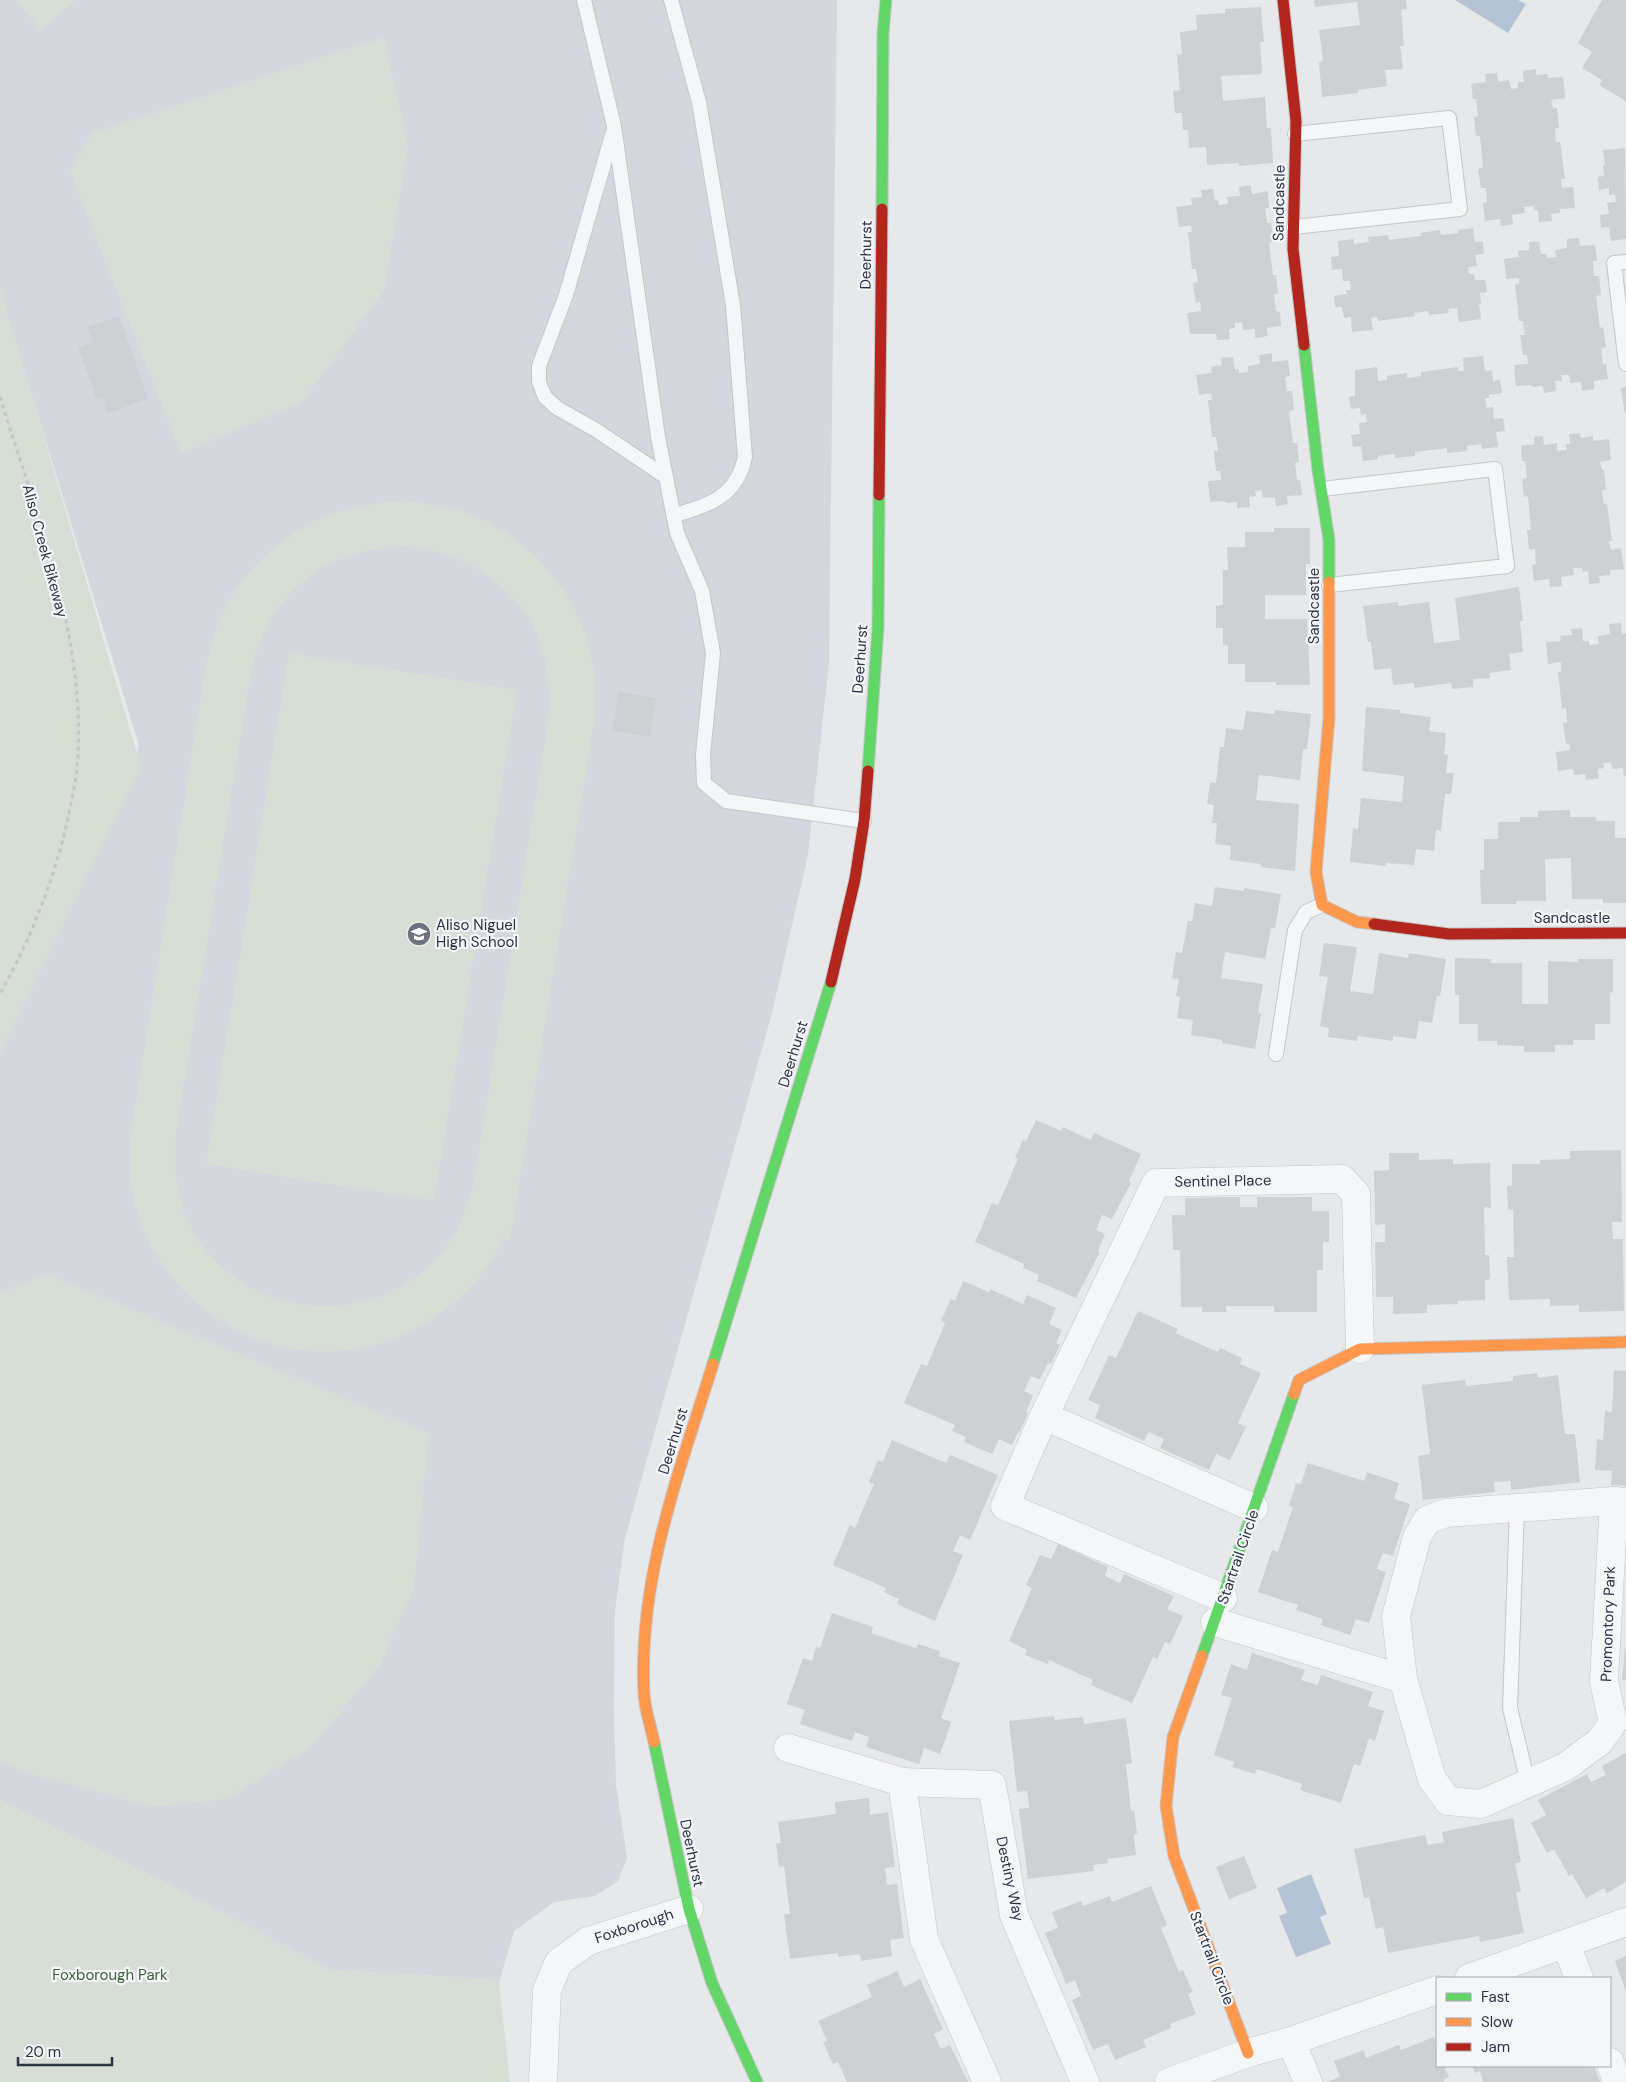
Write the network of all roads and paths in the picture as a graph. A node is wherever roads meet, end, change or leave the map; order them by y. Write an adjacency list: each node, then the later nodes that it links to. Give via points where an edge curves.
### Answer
1 (584, 0): 5 (lane)
2 (671, 0): 13 (lane, via 699,102 733,305 745,457 742,472 734,486 698,509)
3 (886, 0): 15 (street, Deerhurst, via 883,33 878,628)
4 (1283, 0): 6 (street, Sandcastle)
5 (614, 126): 11 (lane); 11 (lane, via 566,295 539,366 539,382 545,397 557,408)
6 (1295, 134): 7 (street, Sandcastle); 7 (lane, via 1449,118 1460,209)
7 (1294, 227): 12 (street, Sandcastle, via 1293,248)
8 (1626, 262): 9 (lane, via 1614,263)
9 (1626, 364)
10 (0, 397): 18 (path, Aliso Creek Bikeway, via 56,579 72,657 78,719 77,770 50,882 32,930)
11 (666, 477): 13 (lane)
12 (1322, 489): 14 (street, Sandcastle, via 1329,540); 14 (lane, via 1495,469 1507,566)
13 (674, 515): 15 (lane, via 677,533 702,591 712,653 704,783 726,801)
14 (1330, 585): 16 (street, Sandcastle, via 1329,718 1316,872)
15 (864, 821): 31 (street, Deerhurst, via 855,879 828,994 661,1531 644,1628 644,1696)
16 (1322, 905): 17 (street, Sandcastle, via 1357,922 1449,934); 19 (lane, via 1306,912 1294,930)
17 (1626, 932)
18 (0, 994)
19 (1276, 1054)
20 (1626, 1342): 21 (street, Startrail Circle)
21 (1360, 1349): 22 (street, Sentinel Place, via 1356,1194 1342,1179 1156,1183); 24 (street, Startrail Circle, via 1299,1380)
22 (1044, 1416): 24 (street); 26 (street, Sentinel Place, via 1005,1506)
23 (1620, 1502): 25 (street, Promontory Park); 30 (street, Promontory Park, via 1604,1681 1613,1723 1599,1742 1565,1767)
24 (1254, 1508): 26 (street, Startrail Circle)
25 (1518, 1508): 27 (street, Promontory Park, via 1446,1513 1427,1520 1417,1537 1396,1616); 30 (lane, via 1510,1708)
26 (1219, 1610): 27 (street); 38 (street, Startrail Circle, via 1173,1737 1166,1806 1174,1856)
27 (1403, 1679): 30 (street, Promontory Park, via 1432,1779 1448,1801 1480,1804)
28 (788, 1748): 29 (street, Destiny Way)
29 (902, 1782): 42 (street, via 924,1939); 43 (street, Destiny Way, via 992,1784 1014,1915)
30 (1528, 1783)
31 (688, 1909): 40 (street, Foxborough, via 588,1941 559,1962 547,1990); 41 (street, Deerhurst, via 712,1983)
32 (1626, 1922): 33 (street)
33 (1566, 1944): 34 (street); 35 (street)
34 (1472, 1977)
35 (1579, 1977)
36 (1436, 1990): 37 (street)
37 (1291, 2041): 38 (street); 45 (street)
38 (1248, 2053): 44 (street)
39 (1611, 2065): 46 (street)
40 (543, 2082)
41 (757, 2082)
42 (987, 2082)
43 (1085, 2082)
44 (1169, 2082)
45 (1308, 2082)
46 (1617, 2082)

